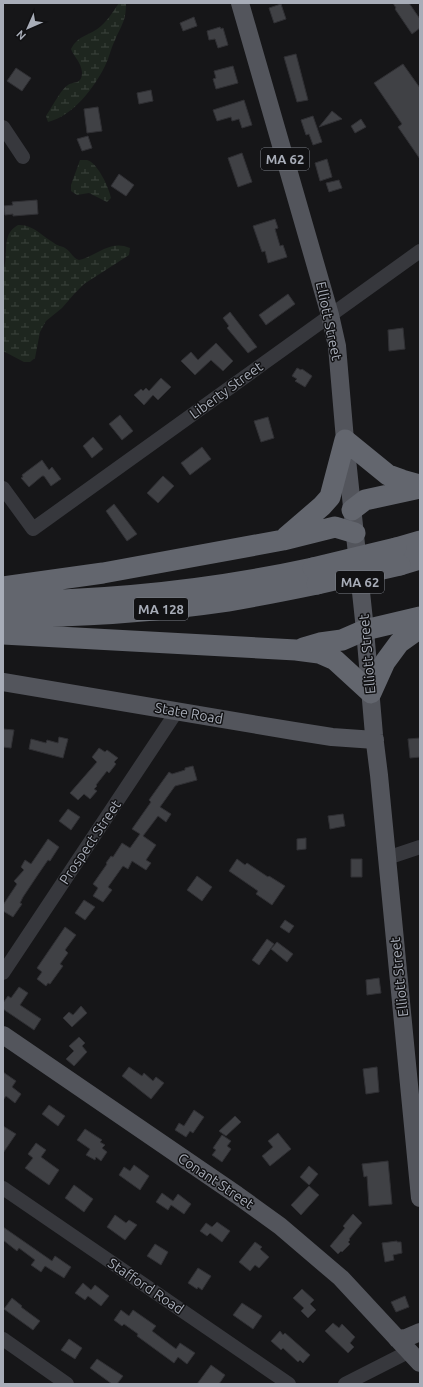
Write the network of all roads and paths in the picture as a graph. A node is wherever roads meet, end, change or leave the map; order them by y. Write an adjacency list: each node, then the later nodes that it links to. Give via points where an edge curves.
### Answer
1 (240, 3): 5 (main road, Elliott Street / MA 62)
2 (3, 128): 3 (street)
3 (23, 157)
4 (420, 251): 5 (street, Liberty Street)
5 (330, 315): 6 (main road, Elliott Street / MA 62, via 337,346); 8 (street, Liberty Street, via 33,529)
6 (345, 440): 7 (highway, via 388,475); 9 (main road, Elliott Street / MA 62); 11 (highway, via 330,497)
7 (420, 487): 9 (highway, via 365,500)
8 (3, 488)
9 (352, 510): 10 (main road, Elliott Street / MA 62)
10 (355, 533): 11 (highway, via 335,527); 20 (main road, Elliott Street / MA 62)
11 (283, 540): 15 (highway, via 103,573)
12 (420, 541): 13 (highway, MA 128)
13 (405, 557): 14 (highway, MA 128, bridge)
14 (315, 576): 16 (highway, MA 128, via 127,596); 18 (highway, MA 128, via 229,600 189,606 114,614)
15 (3, 587)
16 (3, 601)
17 (420, 616): 20 (highway)
18 (3, 617)
19 (420, 628): 24 (highway, via 399,643 386,662)
20 (365, 630): 22 (highway, via 342,640); 24 (main road, Elliott Street / MA 62)
21 (3, 634): 22 (highway)
22 (296, 650): 24 (highway, via 319,653 334,660)
23 (3, 682): 25 (main road, State Road)
24 (371, 693): 26 (main road, Elliott Street / MA 62)
25 (177, 711): 26 (main road, State Road, via 326,736); 29 (street, Prospect Street)
26 (375, 740): 28 (main road, Elliott Street / MA 62)
27 (420, 847): 28 (street)
28 (387, 858): 32 (main road, Elliott Street / MA 62)
29 (3, 973)
30 (3, 1035): 35 (main road, Conant Street, via 280,1226 341,1278)
31 (3, 1188): 38 (street, Stafford Road)
32 (420, 1198)
33 (420, 1332): 35 (main road, via 406,1338)
34 (3, 1339): 37 (street)
35 (409, 1351): 36 (main road, Conant Street); 39 (street)
36 (420, 1372)
37 (67, 1384)
38 (289, 1384)
39 (345, 1384)

